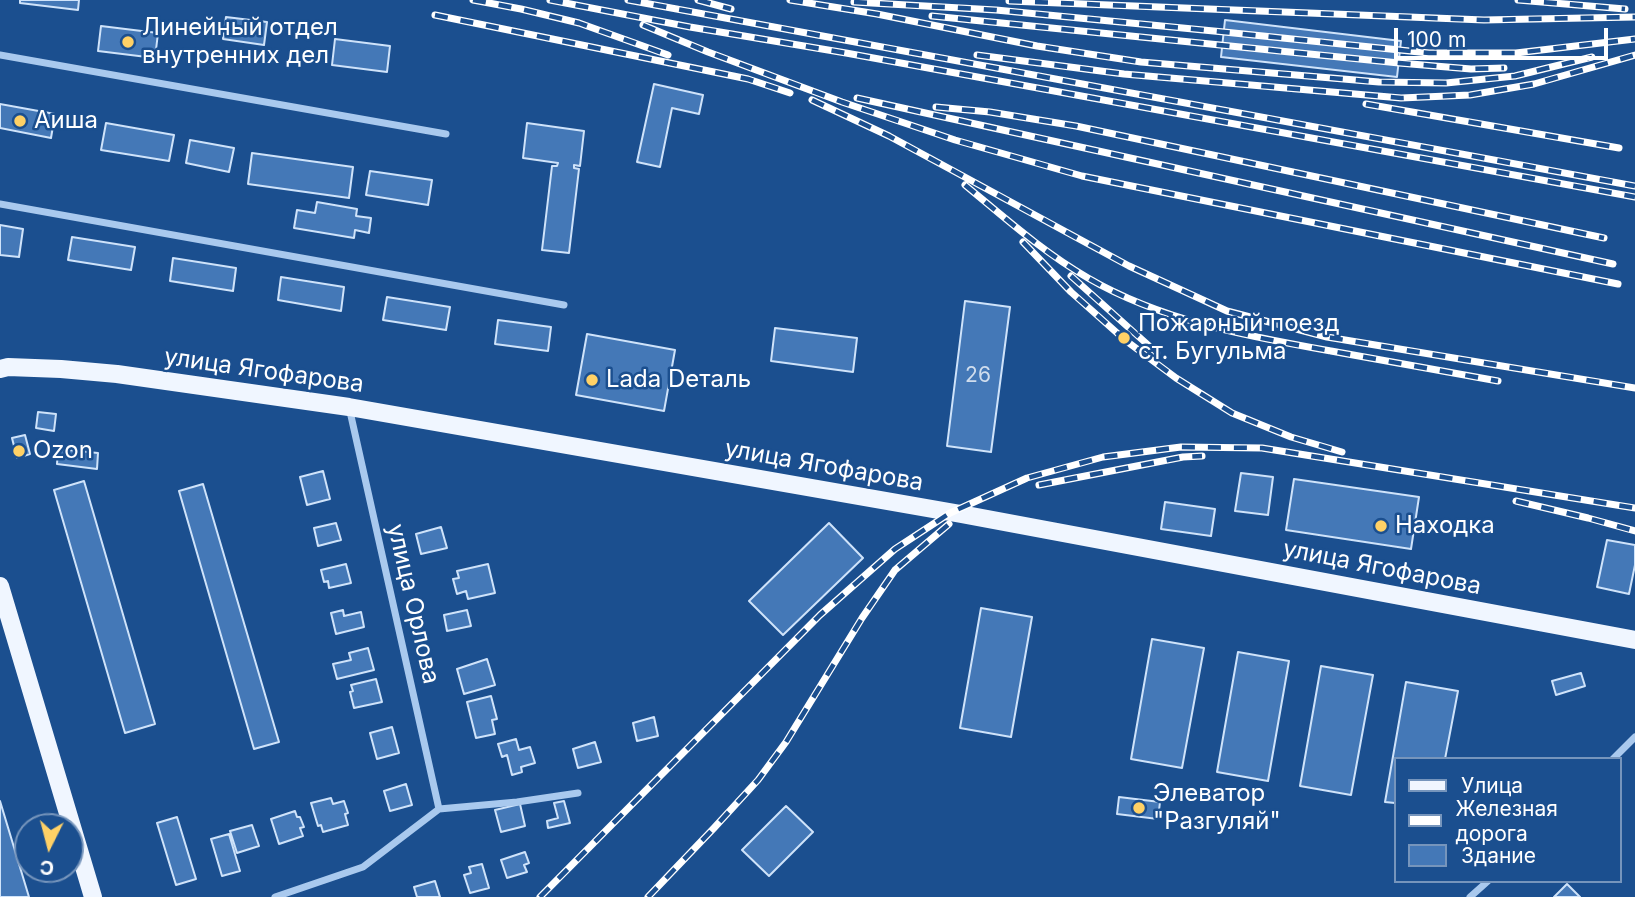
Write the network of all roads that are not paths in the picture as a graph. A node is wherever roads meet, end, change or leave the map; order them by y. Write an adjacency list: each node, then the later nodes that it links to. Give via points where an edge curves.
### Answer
1 (0, 55): 2 (street)
2 (446, 134)
3 (0, 204): 4 (street)
4 (564, 305)
5 (0, 369): 6 (main road, улица Ягофарова, via 117,374)
6 (349, 407): 8 (main road, улица Ягофарова, via 961,514); 12 (street, улица Орлова)
7 (0, 586): 14 (main road)
8 (1635, 640)
9 (1635, 737): 10 (street)
10 (1615, 757)
11 (578, 793): 12 (street)
12 (439, 809): 15 (street, via 363,867)
13 (1486, 883): 16 (street)
14 (93, 897)
15 (275, 897)
16 (1470, 897)

